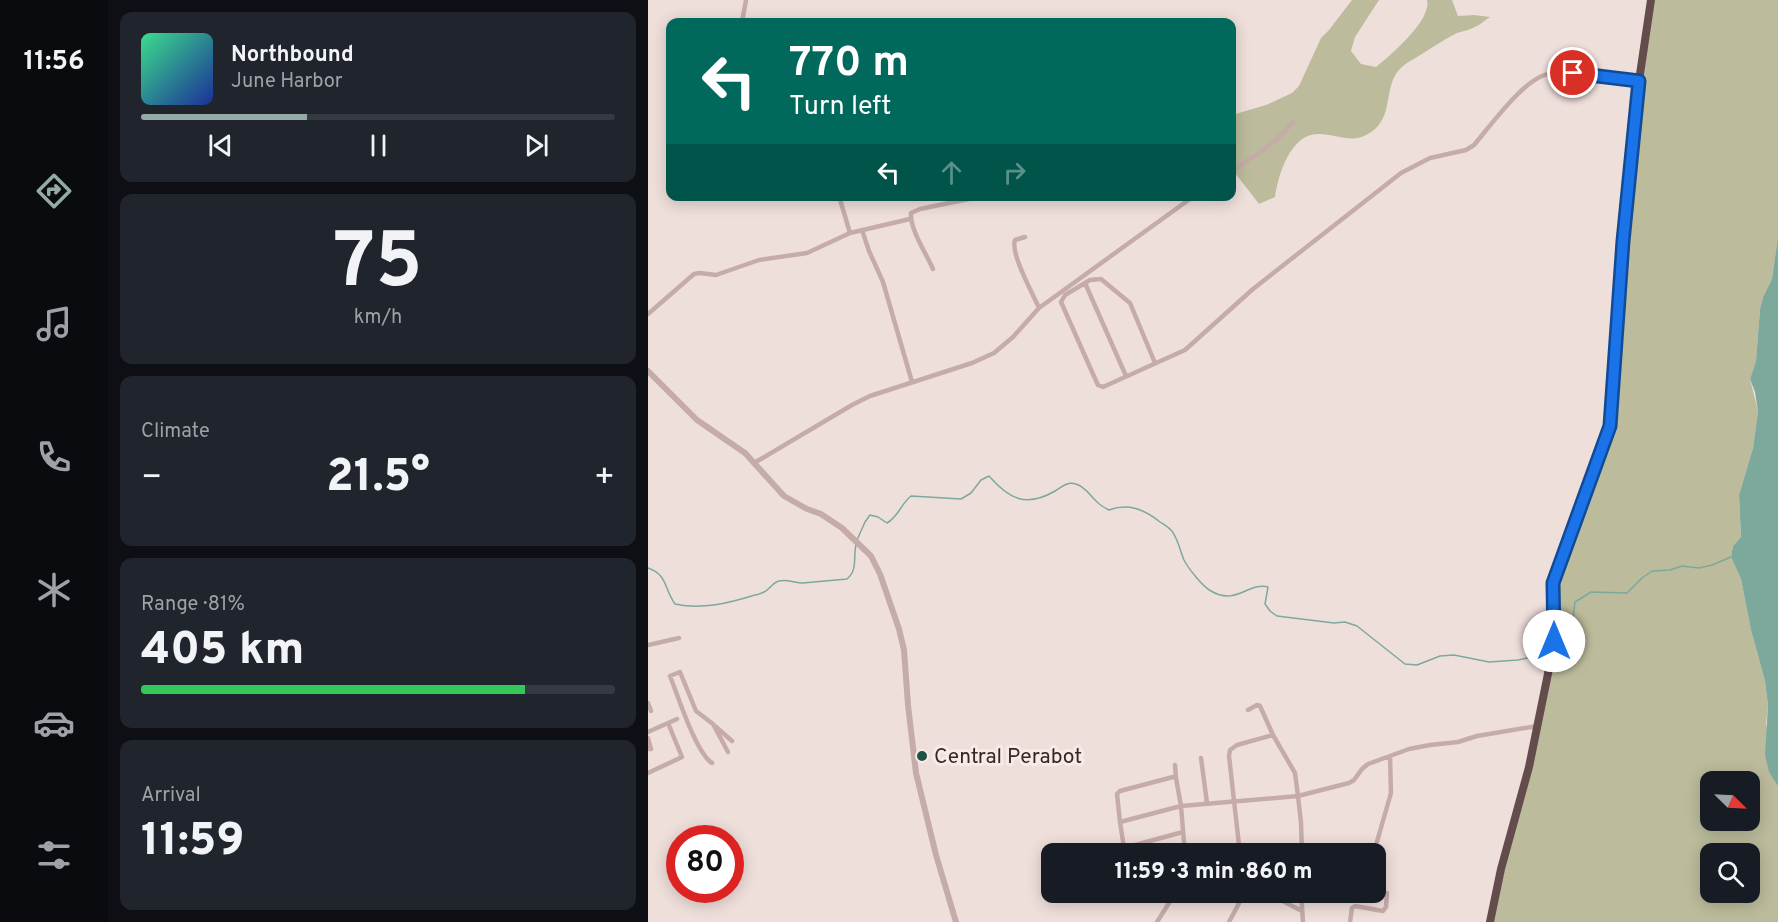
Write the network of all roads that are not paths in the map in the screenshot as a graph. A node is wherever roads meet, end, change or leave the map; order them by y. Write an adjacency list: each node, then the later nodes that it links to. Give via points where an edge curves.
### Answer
1 (746, 0): 3 (street)
2 (1651, 0): 4 (highway)
3 (743, 18)
4 (1639, 81): 18 (street, via 1573,73 1537,79 1474,145 1430,158 1392,179 1253,289 1190,346); 33 (highway, via 1610,426 1553,583 1552,650)
5 (1293, 122): 6 (street, via 1280,138)
6 (1236, 168)
7 (840, 201): 12 (street)
8 (960, 201): 10 (street, via 913,211)
9 (1187, 201): 16 (street)
10 (910, 219): 11 (street); 14 (street)
11 (862, 230): 12 (street); 21 (street, via 883,282)
12 (850, 233): 17 (street, via 807,253 759,260 716,274 694,274)
13 (1025, 237): 16 (street, via 1015,240 1014,248)
14 (933, 269)
15 (1085, 283): 18 (street, via 1101,279 1130,303); 20 (street); 20 (street, via 1065,295 1061,302 1098,385 1103,387)
16 (1039, 308): 21 (street, via 994,353)
17 (648, 315)
18 (1155, 363): 20 (street)
19 (648, 371): 22 (street, via 697,420 732,442)
20 (1126, 376)
21 (912, 382): 22 (street, via 852,405)
22 (754, 463): 64 (street, via 784,496 842,528 876,565 904,650 916,773)
23 (679, 638): 24 (street)
24 (648, 645)
25 (648, 703): 27 (street)
26 (1248, 710): 35 (street, via 1260,706)
27 (651, 711)
28 (699, 713): 29 (street); 29 (street, via 680,672 670,676); 32 (street)
29 (686, 717): 42 (street, via 705,759)
30 (677, 719): 31 (street)
31 (668, 723): 34 (street); 44 (street, via 682,757)
32 (713, 724): 37 (street); 39 (street)
33 (1538, 726): 40 (street, via 1419,746); 69 (highway)
34 (648, 732)
35 (1273, 735): 46 (street, via 1295,773); 47 (street, via 1230,750)
36 (648, 738): 38 (street)
37 (732, 741)
38 (648, 749)
39 (728, 752)
40 (1390, 756): 46 (street, via 1368,764 1349,783); 57 (street, via 1391,793)
41 (1201, 758): 48 (street)
42 (712, 763)
43 (1175, 765): 45 (street)
44 (648, 773)
45 (1176, 778): 49 (street); 50 (street, via 1119,792)
46 (1298, 796): 47 (street); 56 (street)
47 (1234, 801): 48 (street); 55 (street)
48 (1207, 803): 49 (street)
49 (1181, 806): 50 (street); 51 (street)
50 (1120, 822): 52 (street)
51 (1183, 832): 53 (street); 54 (street)
52 (1123, 843)
53 (1149, 843)
54 (1184, 843)
55 (1239, 843)
56 (1302, 843)
57 (1377, 843)
58 (1387, 893): 68 (street, via 1383,911 1355,906)
59 (1169, 903): 65 (street)
60 (1239, 903): 66 (street)
61 (1288, 903): 63 (street)
62 (1302, 903): 63 (street)
63 (1302, 910): 67 (street)
64 (956, 922)
65 (1157, 922)
66 (1229, 922)
67 (1303, 922)
68 (1350, 922)
69 (1490, 922)

